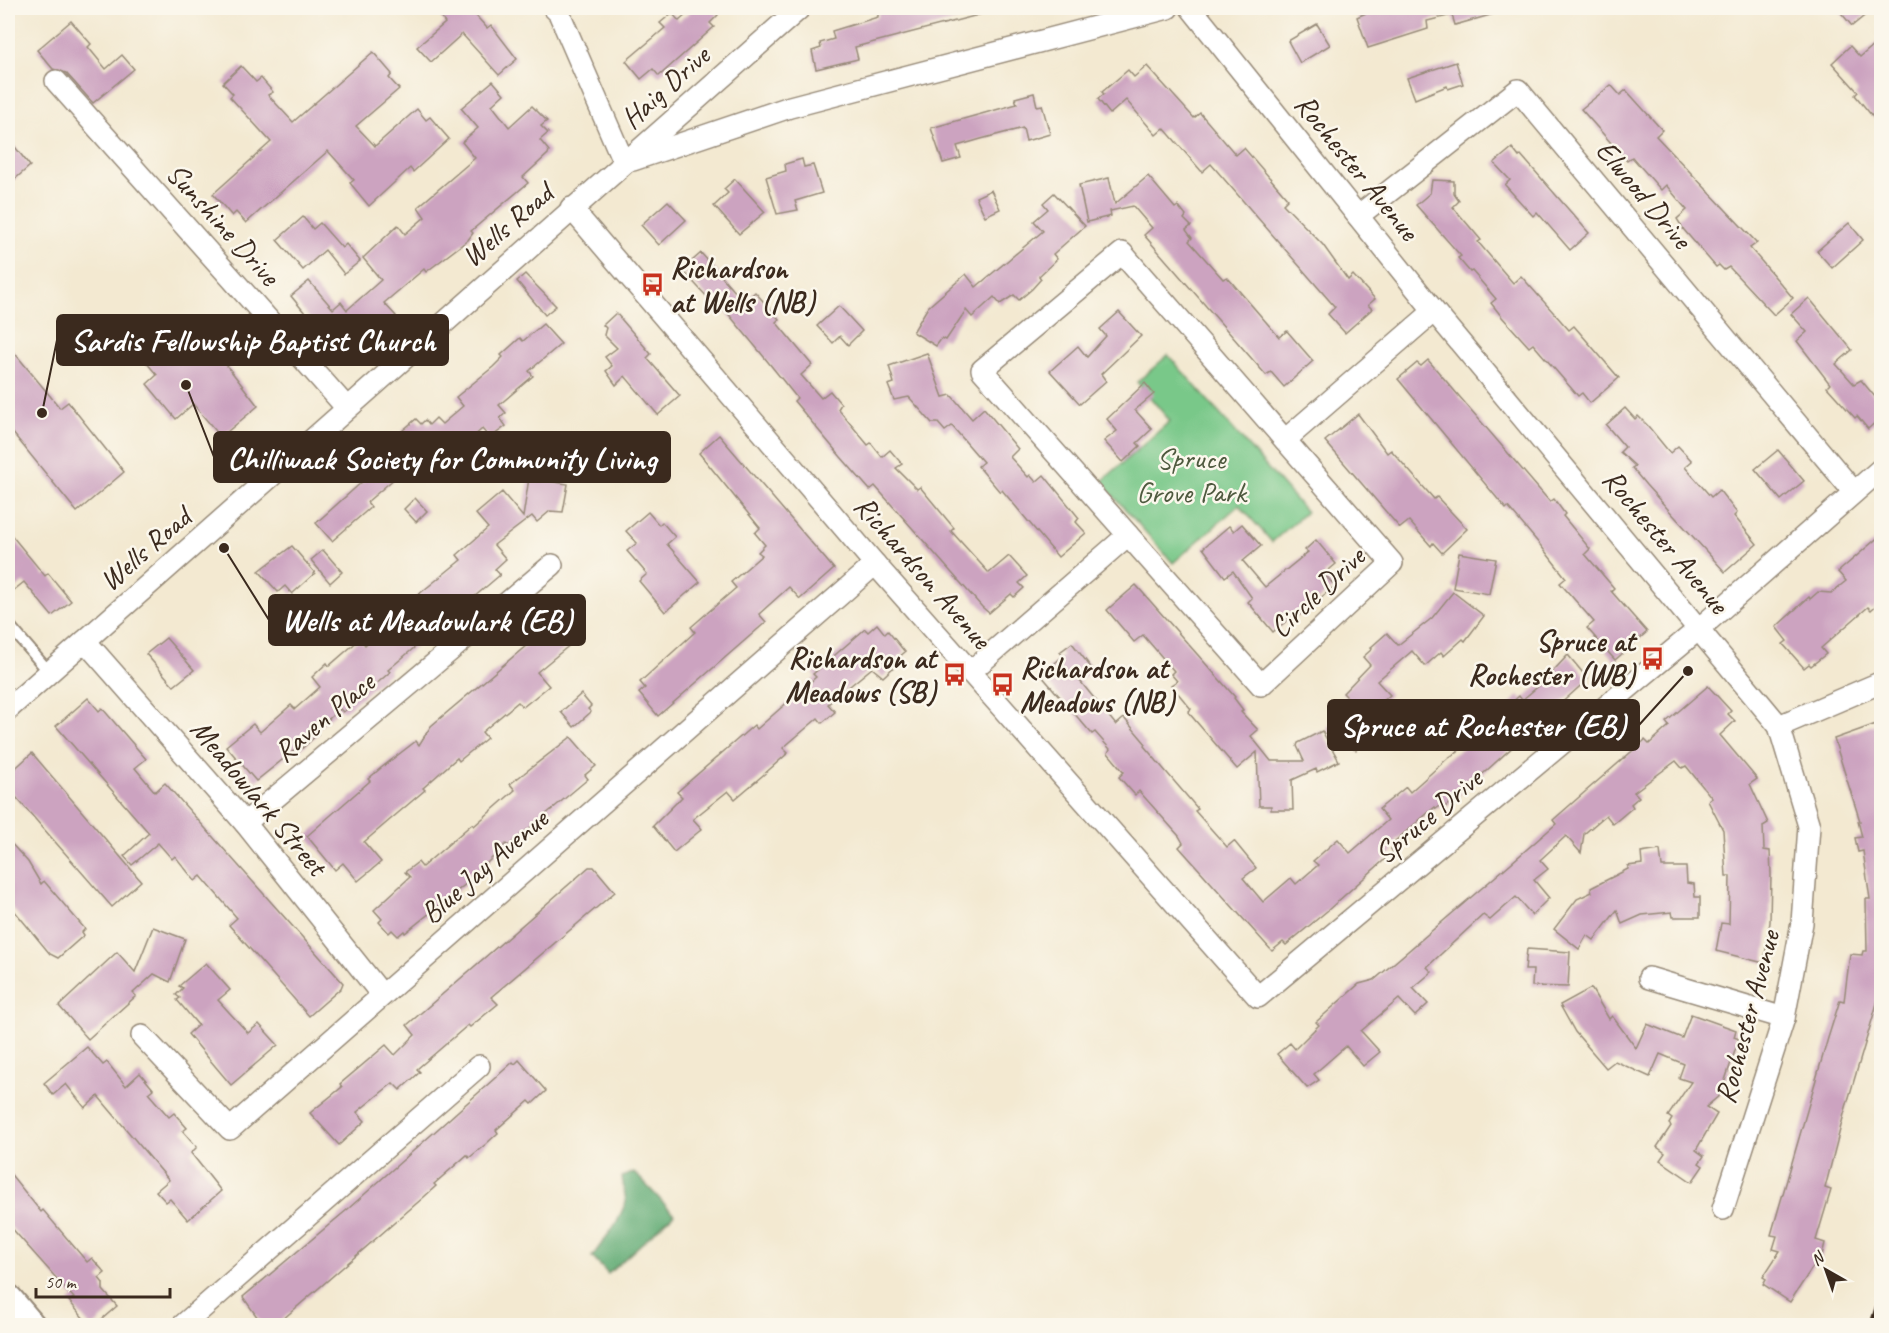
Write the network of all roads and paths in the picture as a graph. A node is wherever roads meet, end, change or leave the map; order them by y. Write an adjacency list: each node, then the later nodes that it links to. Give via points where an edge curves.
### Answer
1 (554, 8): 6 (street)
2 (800, 8): 6 (street, Haig Drive)
3 (1168, 8): 6 (street, Wells Road, via 790,107)
4 (1191, 8): 8 (street, Rochester Avenue)
5 (56, 81): 10 (street, Sunshine Drive)
6 (624, 163): 7 (street, Wells Road)
7 (571, 208): 10 (street, Wells Road); 15 (street, Richardson Avenue)
8 (1358, 216): 9 (street, Rochester Avenue); 13 (street, Elwood Drive, via 1518,90)
9 (1434, 311): 11 (street); 18 (street, Rochester Avenue)
10 (346, 407): 19 (street, Wells Road)
11 (1285, 440): 14 (street, Circle Drive, via 1392,563 1261,685); 14 (street, Circle Drive, via 1122,253 982,370)
12 (1881, 468): 13 (street, Spruce Drive)
13 (1854, 492): 18 (street, Spruce Drive)
14 (1128, 535): 21 (street)
15 (875, 564): 21 (street, Richardson Avenue); 27 (street, Blue Jay Avenue)
16 (552, 565): 25 (street, Raven Place)
17 (8, 624): 20 (lane)
18 (1700, 628): 24 (street, Rochester Avenue); 28 (street, Spruce Drive)
19 (85, 641): 20 (street, Wells Road); 25 (street, Meadowlark Street)
20 (49, 672): 23 (street, Wells Road)
21 (970, 672): 28 (street, Richardson Avenue)
22 (1881, 682): 24 (street)
23 (8, 709)
24 (1779, 726): 29 (street, Rochester Avenue, via 1809,826 1802,923)
25 (245, 823): 27 (street, Meadowlark Street)
26 (1649, 978): 29 (street)
27 (382, 995): 30 (street, Blue Jay Avenue, via 230,1129)
28 (1258, 998)
29 (1784, 1018): 32 (street, Rochester Avenue)
30 (142, 1036)
31 (479, 1066): 35 (street)
32 (1723, 1209)
33 (8, 1299): 34 (street)
34 (31, 1326)
35 (182, 1326)

